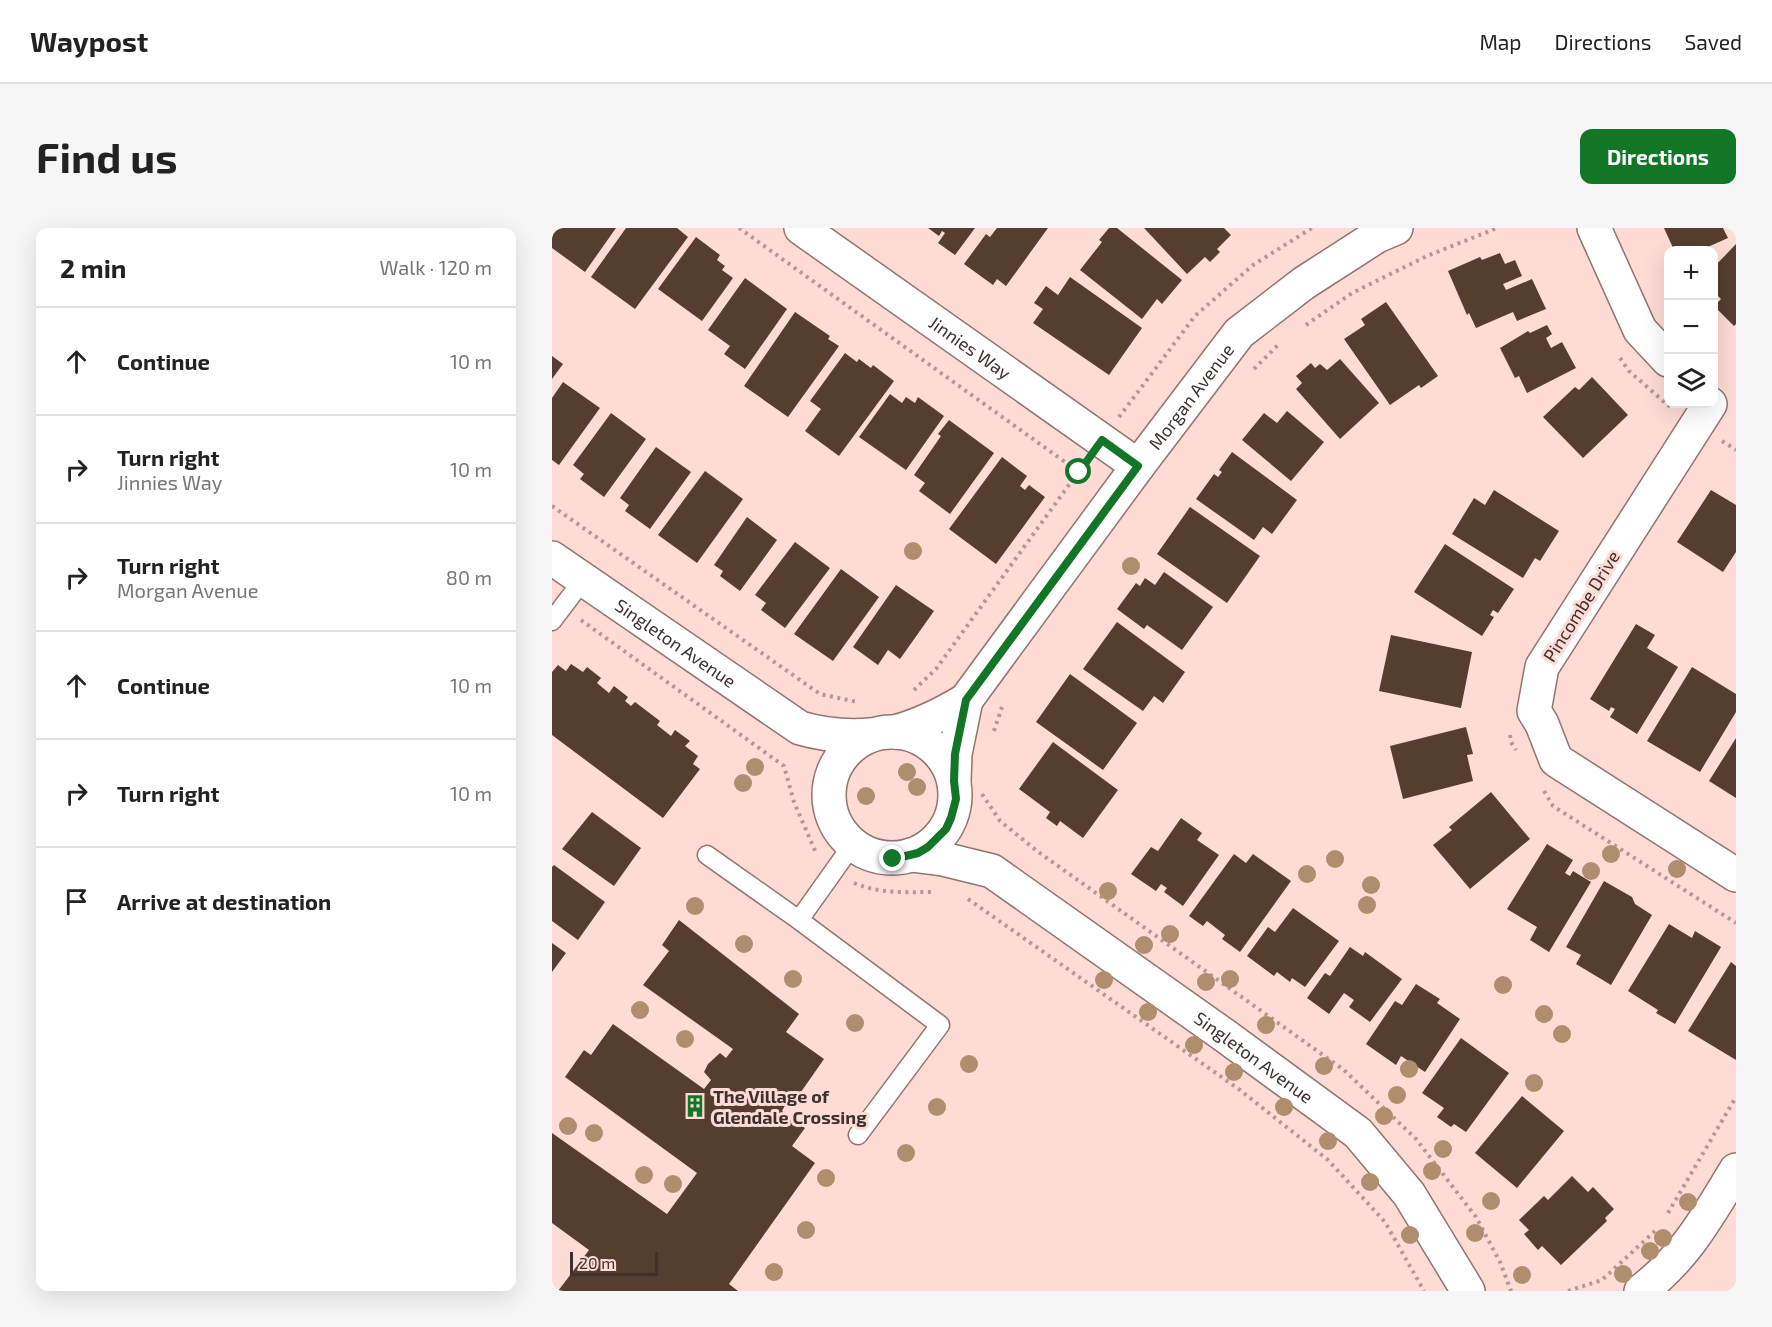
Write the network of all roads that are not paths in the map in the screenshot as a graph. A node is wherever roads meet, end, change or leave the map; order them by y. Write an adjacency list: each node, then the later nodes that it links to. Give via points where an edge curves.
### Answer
1 (801, 228): 8 (street, Jinnies Way)
2 (1396, 228): 8 (street, Morgan Avenue, via 1304,283 1239,333)
3 (1594, 228): 4 (street, via 1640,330)
4 (1664, 356)
5 (1718, 399): 7 (street)
6 (1707, 408): 21 (street, Pincombe Drive, via 1542,667 1534,711 1556,760)
7 (1736, 410)
8 (1138, 466): 12 (street, Morgan Avenue)
9 (552, 558): 10 (street, Singleton Avenue)
10 (583, 580): 11 (lane); 14 (street, Singleton Avenue)
11 (557, 614)
12 (966, 700): 13 (street, Morgan Avenue, via 920,725); 15 (street, Morgan Avenue, via 955,754)
13 (877, 724): 14 (street, Singleton Avenue, via 846,736); 15 (street, via 915,736 932,747); 16 (street, via 840,759)
14 (800, 728): 16 (street, Singleton Avenue)
15 (965, 788): 19 (street, via 938,839); 20 (street, Singleton Avenue, via 964,825)
16 (830, 789): 17 (street, via 834,819)
17 (853, 844): 19 (street, via 880,857); 22 (lane)
18 (707, 855): 22 (lane)
19 (911, 855): 20 (street, Singleton Avenue)
20 (992, 871): 25 (street, Singleton Avenue, via 1358,1133 1409,1194)
21 (1736, 875)
22 (800, 920): 23 (lane, via 940,1025)
23 (858, 1136)
24 (1736, 1170): 26 (street, via 1697,1234 1663,1274)
25 (1468, 1291)
26 (1641, 1291)

